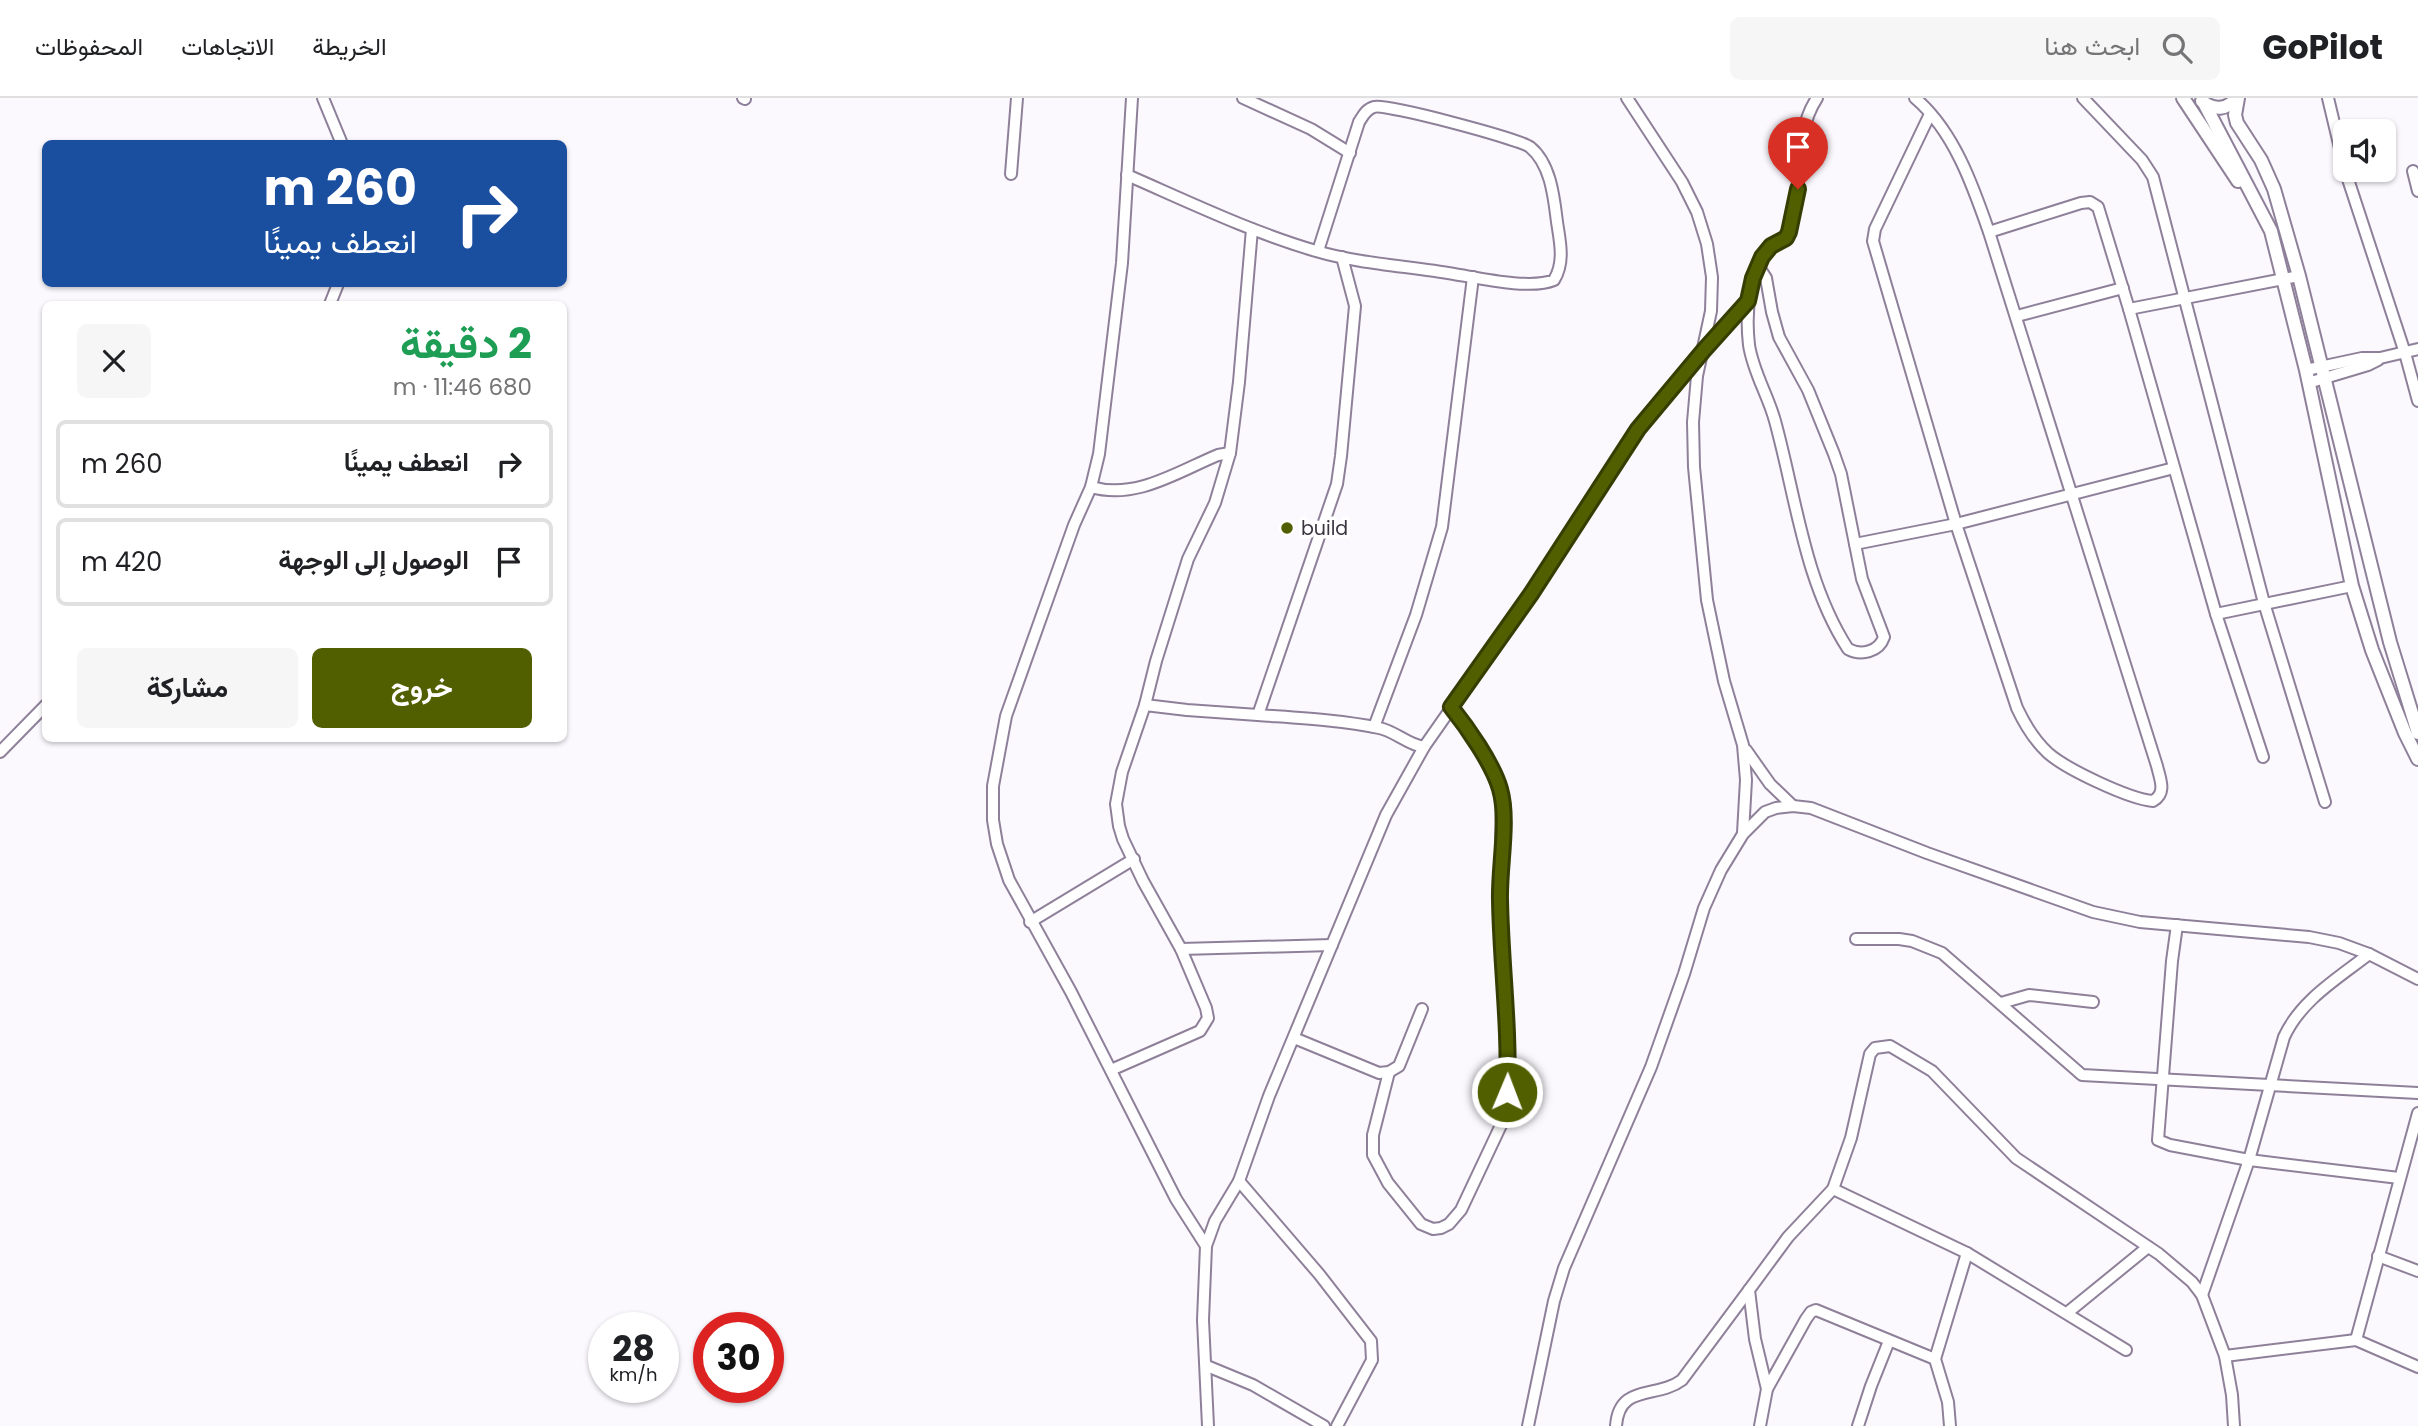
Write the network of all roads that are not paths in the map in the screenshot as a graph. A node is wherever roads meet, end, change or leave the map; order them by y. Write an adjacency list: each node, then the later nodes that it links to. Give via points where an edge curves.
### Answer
1 (323, 98): 15 (street)
2 (1017, 98): 18 (street)
3 (1132, 98): 19 (street)
4 (1243, 98): 16 (street, via 1311,129)
5 (1627, 98): 37 (street, via 1682,182 1707,244 1712,277)
6 (1817, 98): 27 (street, via 1802,137 1789,232 1765,251)
7 (1915, 98): 13 (street)
8 (2083, 98): 32 (street, via 2143,160 2153,177)
9 (2183, 98): 23 (street)
10 (2238, 98): 12 (street, via 2218,108); 28 (street, via 2237,123 2274,189)
11 (2328, 98): 14 (street)
12 (2202, 101): 23 (street)
13 (1930, 114): 24 (street, via 1961,162); 46 (street, via 1874,229 1873,241)
14 (2333, 119)
15 (340, 140)
16 (1350, 153): 25 (street); 29 (street, via 1364,114 1378,106 1507,138 1536,153 1553,194 1561,252 1558,274 1547,283)
17 (2413, 171): 21 (street)
18 (1011, 174)
19 (1127, 175): 22 (street); 44 (street, via 1105,415)
20 (2349, 182): 38 (street)
21 (2418, 191)
22 (1252, 229): 25 (street); 42 (street)
23 (2271, 231): 30 (street)
24 (1989, 232): 31 (street, via 2090,202 2098,207); 35 (street)
25 (1318, 251): 26 (street)
26 (1342, 257): 29 (street); 54 (street, via 1355,306 1337,484)
27 (1758, 266): 33 (street); 47 (street, via 1766,278 1779,337 1808,390 1841,474)
28 (2299, 276): 30 (street); 39 (street)
29 (1473, 277): 55 (street, via 1442,527 1416,615)
30 (2283, 281): 32 (street); 40 (street)
31 (2123, 288): 34 (street); 35 (street)
32 (2183, 299): 34 (street); 49 (street)
33 (1748, 301): 37 (street); 47 (street, via 1751,355 1774,417 1813,573 1845,645 1851,652 1861,652 1880,647 1884,637 1862,579)
34 (2129, 309): 43 (street)
35 (2017, 316): 45 (street)
36 (2418, 349): 38 (street)
37 (1704, 350): 52 (street, via 1638,429); 57 (street, via 1693,422 1697,513 1715,640)
38 (2405, 353): 39 (street, via 2362,358); 41 (street)
39 (2325, 372): 40 (street); 56 (street, via 2390,642)
40 (2307, 377): 48 (street)
41 (2418, 401)
42 (1230, 453): 44 (street, via 1141,487 1110,491); 51 (street, via 1215,503 1188,559)
43 (2175, 468): 45 (street); 50 (street)
44 (1091, 487): 66 (street, via 1006,716 993,786 997,845)
45 (2071, 494): 46 (street); 46 (street, via 2161,780 2160,795 2153,801 2064,765 2031,734 2017,708)
46 (1956, 524): 47 (street)
47 (1855, 544)
48 (2352, 586): 49 (street); 61 (street, via 2376,661)
49 (2264, 603): 50 (street); 62 (street)
50 (2216, 614): 60 (street)
51 (1145, 705): 54 (street); 65 (street, via 1116,804 1119,826)
52 (1451, 707): 58 (street); 78 (street, via 1498,783 1502,800 1500,897 1508,1072 1502,1123 1461,1210 1441,1228 1421,1224 1388,1183 1373,1155 1373,1135)
53 (42, 709): 59 (street)
54 (1258, 715): 55 (street)
55 (1374, 727): 58 (street)
56 (2418, 733)
57 (1743, 745): 63 (street, via 1759,772); 64 (street)
58 (1424, 747): 69 (street, via 1386,815)
59 (0, 752)
60 (2263, 757)
61 (2418, 759)
62 (2325, 802)
63 (1793, 806): 64 (street, via 1765,812); 67 (street, via 1811,807 2093,912)
64 (1743, 834): 106 (street, via 1712,888 1651,1066 1564,1268)
65 (1134, 859): 66 (street); 70 (street)
66 (1030, 922): 77 (street)
67 (2177, 925): 71 (street, via 2309,937); 79 (street)
68 (1856, 939): 74 (street, via 1891,938 1927,946 1942,953)
69 (1332, 945): 70 (street); 76 (street)
70 (1181, 949): 77 (street, via 1206,1008 1204,1027)
71 (2369, 954): 72 (street); 80 (street, via 2300,1010 2284,1037)
72 (2418, 979)
73 (2093, 1002): 74 (street, via 2023,995)
74 (2001, 1003): 79 (street, via 2082,1075)
75 (1422, 1009): 78 (street, via 1399,1066)
76 (1294, 1038): 78 (street, via 1379,1073); 85 (street)
77 (1111, 1070): 87 (street, via 1176,1199)
78 (1390, 1072)
79 (2162, 1080): 80 (street); 83 (street, via 2158,1140)
80 (2270, 1086): 81 (street); 83 (street)
81 (2418, 1093)
82 (2418, 1113): 84 (street)
83 (2249, 1160): 84 (street); 93 (street)
84 (2399, 1178): 90 (street)
85 (1239, 1181): 87 (street, via 1214,1222); 105 (street, via 1371,1342 1372,1360)
86 (1833, 1189): 88 (street, via 1851,1138 1870,1054 1875,1048 1890,1046 1932,1072 2016,1158); 89 (street); 92 (street, via 1788,1237)
87 (1206, 1246): 100 (street, via 1203,1320)
88 (2148, 1247): 93 (street, via 2178,1268); 94 (street)
89 (1967, 1253): 94 (street); 99 (street)
90 (2378, 1256): 91 (street); 95 (street)
91 (2418, 1271)
92 (1749, 1290): 102 (street); 107 (street, via 1682,1380 1623,1403)
93 (2202, 1295): 98 (street)
94 (2067, 1313): 97 (street)
95 (2356, 1340): 98 (street); 101 (street)
96 (1889, 1341): 99 (street); 102 (street, via 1822,1311 1811,1312); 109 (street)
97 (2126, 1350)
98 (2225, 1356): 111 (street)
99 (1935, 1359): 110 (street)
100 (1207, 1366): 103 (street); 104 (street, via 1253,1385)
101 (2418, 1367)
102 (1767, 1389): 108 (street)
103 (1208, 1426)
104 (1324, 1426)
105 (1337, 1426)
106 (1528, 1426)
107 (1616, 1426)
108 (1760, 1426)
109 (1858, 1426)
110 (1950, 1426)
111 (2234, 1426)

